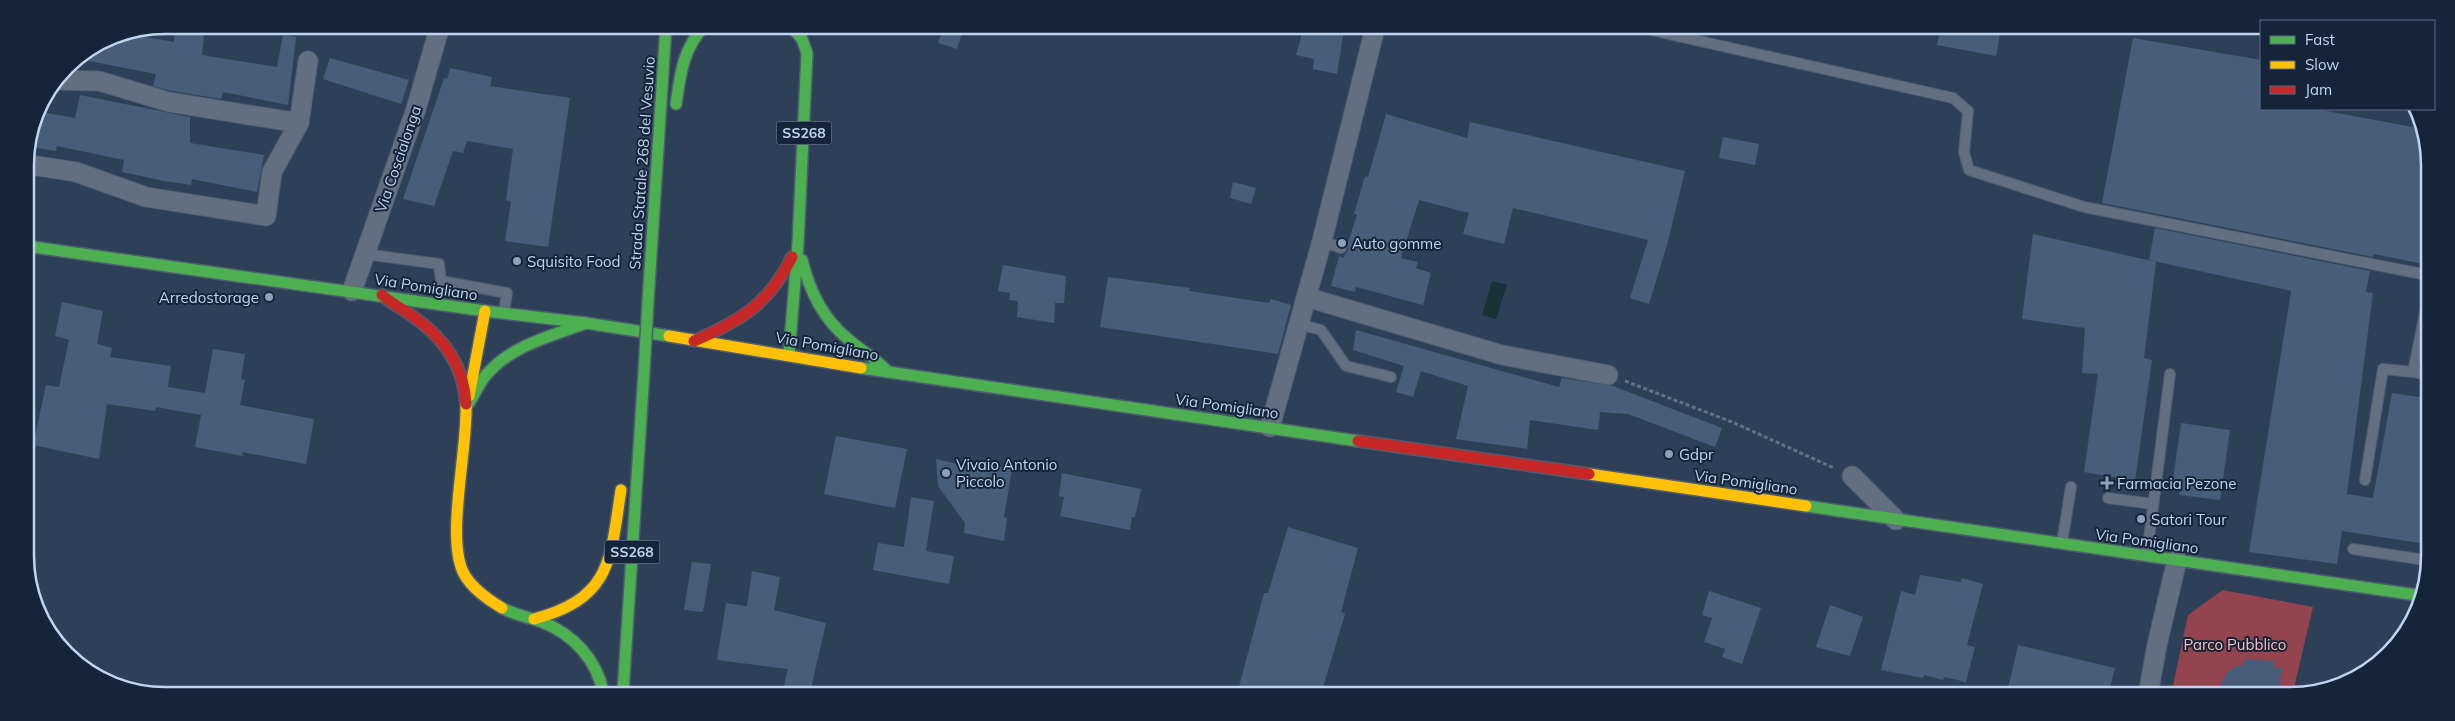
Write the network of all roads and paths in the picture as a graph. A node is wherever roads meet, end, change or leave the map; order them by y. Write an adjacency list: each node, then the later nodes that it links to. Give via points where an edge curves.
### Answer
1 (438, 34): 18 (street, Via Coscialonga, via 416,109)
2 (666, 34): 13 (main road, Strada Statale 268 del Vesuvio / SS268)
3 (697, 34): 9 (main road, via 684,65)
4 (798, 34): 15 (main road, SS268, via 807,54)
5 (1373, 34): 14 (street)
6 (1669, 34): 19 (lane, via 1953,98 1968,111 1964,152 1969,170 2084,207)
7 (308, 61): 10 (street)
8 (65, 80): 10 (street, via 99,81 169,102)
9 (675, 116)
10 (299, 123): 12 (street, via 272,172 266,216 146,198 76,172)
11 (670, 143): 13 (main road)
12 (34, 165)
13 (654, 218): 37 (main road, Strada Statale 268 del Vesuvio / SS268, bridge)
14 (1322, 241): 17 (lane); 22 (street)
15 (798, 244): 28 (main road, via 783,280 759,306); 29 (main road, SS268); 30 (main road, via 809,290 826,320 849,341 878,359)
16 (34, 247): 20 (main road, Via Pomigliano)
17 (1341, 248)
18 (365, 254): 20 (street, Via Coscialonga); 24 (lane, via 439,264 441,281 507,292)
19 (2421, 274)
20 (352, 291): 21 (main road, Via Pomigliano)
21 (382, 296): 23 (main road, Via Pomigliano); 36 (main road, via 434,332 444,345 461,372)
22 (1306, 297): 26 (street); 34 (street, via 1502,354)
23 (485, 311): 24 (main road, Via Pomigliano); 36 (main road)
24 (504, 313): 25 (main road, Via Pomigliano)
25 (586, 323): 28 (main road, Via Pomigliano); 36 (main road, via 524,346 510,355 486,376)
26 (1299, 324): 35 (lane, via 1321,330 1346,366); 38 (street)
27 (2421, 333): 31 (lane)
28 (694, 341): 29 (main road, Via Pomigliano)
29 (789, 354): 30 (main road, Via Pomigliano)
30 (888, 372): 38 (main road, Via Pomigliano)
31 (2413, 372): 33 (lane); 40 (lane, via 2382,369)
32 (2170, 374): 43 (lane)
33 (2421, 374)
34 (1608, 375): 39 (path, via 1732,422)
35 (1391, 377)
36 (466, 407): 51 (main road, via 458,492 457,553 467,578 493,604 517,616)
37 (641, 411): 51 (main road, SS268, via 625,471 610,556 592,591 561,611); 53 (main road, SS268)
38 (1270, 427): 44 (main road, Via Pomigliano)
39 (1852, 476): 44 (street)
40 (2365, 480)
41 (2071, 487): 45 (lane)
42 (2108, 498): 43 (lane)
43 (2154, 504): 47 (lane)
44 (1896, 520): 45 (main road, Via Pomigliano)
45 (2062, 544): 47 (main road, Via Pomigliano)
46 (2353, 549): 48 (lane)
47 (2147, 556): 49 (main road, Via Pomigliano)
48 (2421, 559)
49 (2176, 560): 50 (main road, Via Pomigliano); 54 (street)
50 (2415, 595)
51 (534, 619): 52 (main road, via 564,634 582,649 596,670)
52 (601, 687)
53 (623, 687)
54 (2149, 687)

